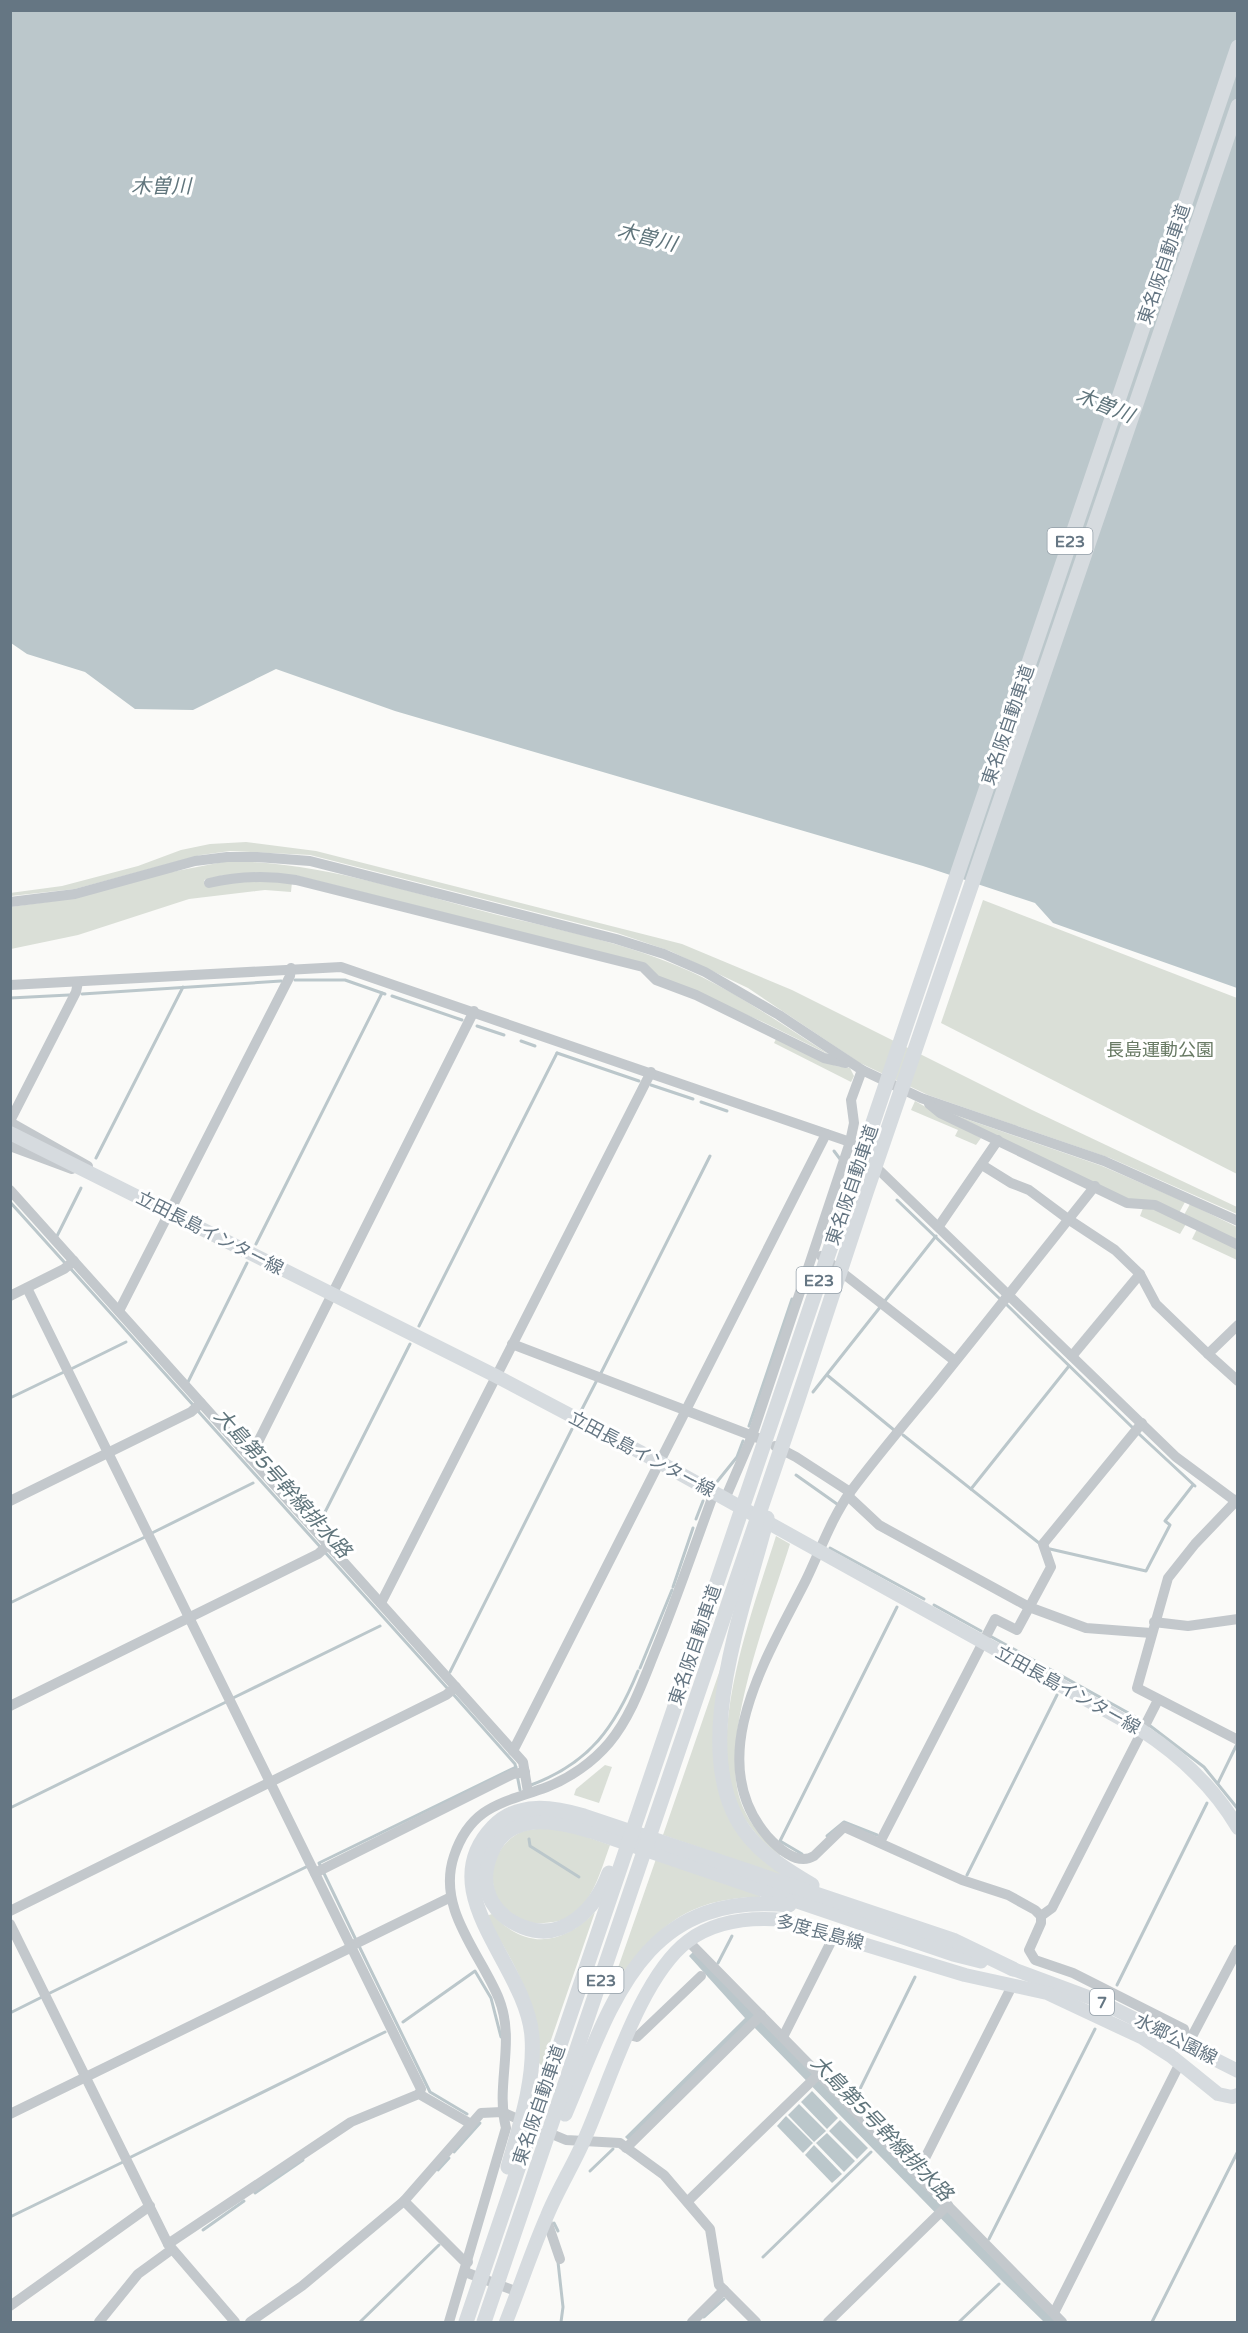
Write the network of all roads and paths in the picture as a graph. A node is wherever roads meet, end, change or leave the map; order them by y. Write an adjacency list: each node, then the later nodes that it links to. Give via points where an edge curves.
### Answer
1 (1238, 47): 74 (highway, 東名阪自動車道 / E23)
2 (1238, 106): 53 (highway, 東名阪自動車道 / E23, via 869,1182)
3 (209, 883): 9 (street, via 247,876 296,880 643,967 656,980 696,995 824,1058)
4 (10, 902): 9 (street, via 75,894 217,858 310,861 664,954 742,993)
5 (291, 968): 6 (street); 8 (street, via 326,965 354,970); 22 (street)
6 (78, 982): 7 (street); 12 (street)
7 (10, 985)
8 (474, 1011): 10 (street); 32 (street)
9 (857, 1067): 11 (street); 16 (street, via 850,1100 854,1123)
10 (651, 1072): 14 (street); 36 (street)
11 (921, 1098): 15 (street, via 940,1113); 24 (street, via 1104,1161)
12 (10, 1122): 19 (street, via 90,1166)
13 (10, 1133): 19 (main road, 立田長島インター線)
14 (826, 1134): 16 (street); 43 (street)
15 (998, 1140): 18 (street); 20 (street)
16 (850, 1142): 25 (street); 27 (street)
17 (10, 1146): 19 (street)
18 (982, 1165): 23 (street, via 1029,1190); 25 (street)
19 (101, 1178): 22 (main road, 立田長島インター線)
20 (1095, 1186): 23 (street); 26 (street, via 1127,1203 1155,1205)
21 (10, 1191): 28 (street)
22 (170, 1214): 32 (main road, 立田長島インター線); 34 (street)
23 (1068, 1220): 29 (street, via 1115,1250); 31 (street)
24 (1238, 1221)
25 (939, 1226): 31 (street)
26 (1238, 1245)
27 (814, 1250): 39 (street); 45 (street)
28 (70, 1264): 30 (street); 34 (street)
29 (1140, 1274): 37 (street, via 1156,1304); 38 (street)
30 (27, 1288): 33 (street); 46 (street)
31 (1010, 1294): 38 (street); 39 (street)
32 (333, 1295): 40 (main road, 立田長島インター線); 47 (street)
33 (10, 1296)
34 (119, 1311): 42 (street)
35 (1238, 1325): 37 (street)
36 (512, 1344): 40 (street); 43 (street)
37 (1208, 1354): 41 (street)
38 (1072, 1356): 44 (street)
39 (956, 1361): 49 (street)
40 (496, 1376): 48 (main road, 立田長島インター線); 56 (street)
41 (1238, 1381)
42 (198, 1407): 46 (street); 47 (street)
43 (686, 1409): 45 (street); 48 (street)
44 (1142, 1423): 52 (street, via 1176,1457); 57 (street, via 1043,1544 1052,1567)
45 (752, 1436): 49 (street, via 796,1457); 50 (street)
46 (108, 1453): 51 (street); 58 (street)
47 (250, 1458): 54 (street)
48 (659, 1462): 50 (main road, 立田長島インター線); 68 (street)
49 (849, 1494): 55 (street); 57 (street, via 879,1525)
50 (719, 1496): 55 (main road, 立田長島インター線); 71 (street, via 640,1689 618,1731 580,1769 547,1787)
51 (10, 1501)
52 (1237, 1501): 60 (street, via 1168,1578)
53 (758, 1533): 77 (highway, via 725,1684 718,1728 720,1770 730,1806 749,1837); 97 (highway, 東名阪自動車道 / E23, via 641,1860)
54 (324, 1549): 56 (street); 58 (street)
55 (820, 1552): 62 (main road, 立田長島インター線); 73 (street, via 753,1689 740,1751 743,1783 762,1830 794,1857 814,1857 844,1827)
56 (381, 1604): 63 (street)
57 (1029, 1607): 61 (street, via 1086,1628); 62 (street, via 1017,1630 995,1619)
58 (189, 1617): 65 (street); 70 (street)
59 (1238, 1619): 60 (street, via 1188,1626)
60 (1154, 1622): 61 (street)
61 (1151, 1633): 64 (street, via 1137,1688)
62 (982, 1642): 66 (main road, 立田長島インター線); 73 (street)
63 (452, 1690): 68 (street); 70 (street)
64 (1158, 1700): 66 (street); 67 (street)
65 (10, 1706)
66 (1141, 1730): 72 (main road, 立田長島インター線, via 1187,1764); 79 (street, via 1052,1908)
67 (1238, 1740)
68 (513, 1751): 69 (street, via 523,1762)
69 (520, 1773): 71 (street); 75 (street)
70 (270, 1782): 75 (street); 78 (street)
71 (528, 1792): 76 (street, via 494,1804 471,1825 453,1857)
72 (1238, 1828)
73 (880, 1842): 79 (street, via 962,1880 1008,1895)
74 (620, 1856): 77 (highway, via 591,1906 573,1922 555,1930 535,1931 509,1921 496,1908 486,1888 487,1866 503,1835 522,1824 546,1821 591,1831); 120 (highway, 東名阪自動車道 / E23)
75 (319, 1870): 83 (street)
76 (451, 1897): 83 (street); 98 (street, via 462,1929 499,1999 505,2021 508,2043)
77 (836, 1907): 86 (highway); 97 (highway, via 734,1904 714,1908 677,1925 650,1948 625,1985); 120 (highway, via 567,1811 535,1808 519,1811 497,1823 477,1849 471,1880 481,1917 512,1974 528,2015 531,2058 525,2109)
78 (10, 1911)
79 (1041, 1916): 90 (street, via 1029,1950 1035,1960 1073,1972 1184,2029)
80 (10, 1924): 94 (street)
81 (835, 1934): 82 (main road, 多度長島線, via 762,1918 728,1922); 86 (main road, 多度長島線, via 955,1972); 89 (street)
82 (688, 1941): 87 (street); 88 (main road, 多度長島線, via 649,1987)
83 (355, 1945): 94 (street); 95 (street, via 421,2089)
84 (1238, 1949): 90 (street)
85 (701, 1976): 88 (street, via 637,2037)
86 (1013, 1976): 90 (main road, 水郷公園線 / 7, via 1099,2001); 91 (main road, 多度長島線, via 1129,2031); 103 (street)
87 (761, 2016): 89 (street); 102 (street)
88 (629, 2035): 101 (main road, 多度長島線)
89 (783, 2037): 93 (street)
90 (1188, 2044): 92 (main road, 水郷公園線 / 7)
91 (1180, 2063): 96 (main road, 多度長島線, via 1218,2094); 115 (street)
92 (1238, 2071)
93 (818, 2075): 103 (street); 105 (street)
94 (86, 2077): 99 (street); 106 (street)
95 (419, 2094): 100 (street); 109 (street, via 351,2122)
96 (1238, 2095)
97 (565, 2102): 121 (highway, via 498,2298)
98 (502, 2112): 100 (street, via 481,2113); 101 (street, via 566,2140); 111 (street, via 506,2128)
99 (10, 2114)
100 (471, 2124): 104 (street)
101 (584, 2141): 102 (street, via 620,2143); 108 (main road, 多度長島線)
102 (626, 2148): 105 (street, via 664,2175)
103 (917, 2174): 107 (street)
104 (404, 2201): 111 (street); 118 (street, via 302,2286)
105 (688, 2201): 112 (street, via 710,2229 719,2285)
106 (150, 2206): 109 (street); 114 (street)
107 (946, 2206): 115 (street); 125 (street)
108 (546, 2218): 110 (street); 113 (main road, 多度長島線)
109 (170, 2247): 116 (street, via 138,2274); 117 (street)
110 (561, 2259)
111 (467, 2267): 113 (street); 119 (street)
112 (724, 2290): 123 (street); 124 (street)
113 (518, 2292): 122 (main road, 多度長島線)
114 (10, 2306)
115 (1053, 2313): 126 (street)
116 (99, 2322)
117 (235, 2322)
118 (250, 2322)
119 (449, 2322)
120 (465, 2322)
121 (485, 2322)
122 (506, 2322)
123 (692, 2322)
124 (756, 2322)
125 (828, 2322)
126 (1062, 2322)

